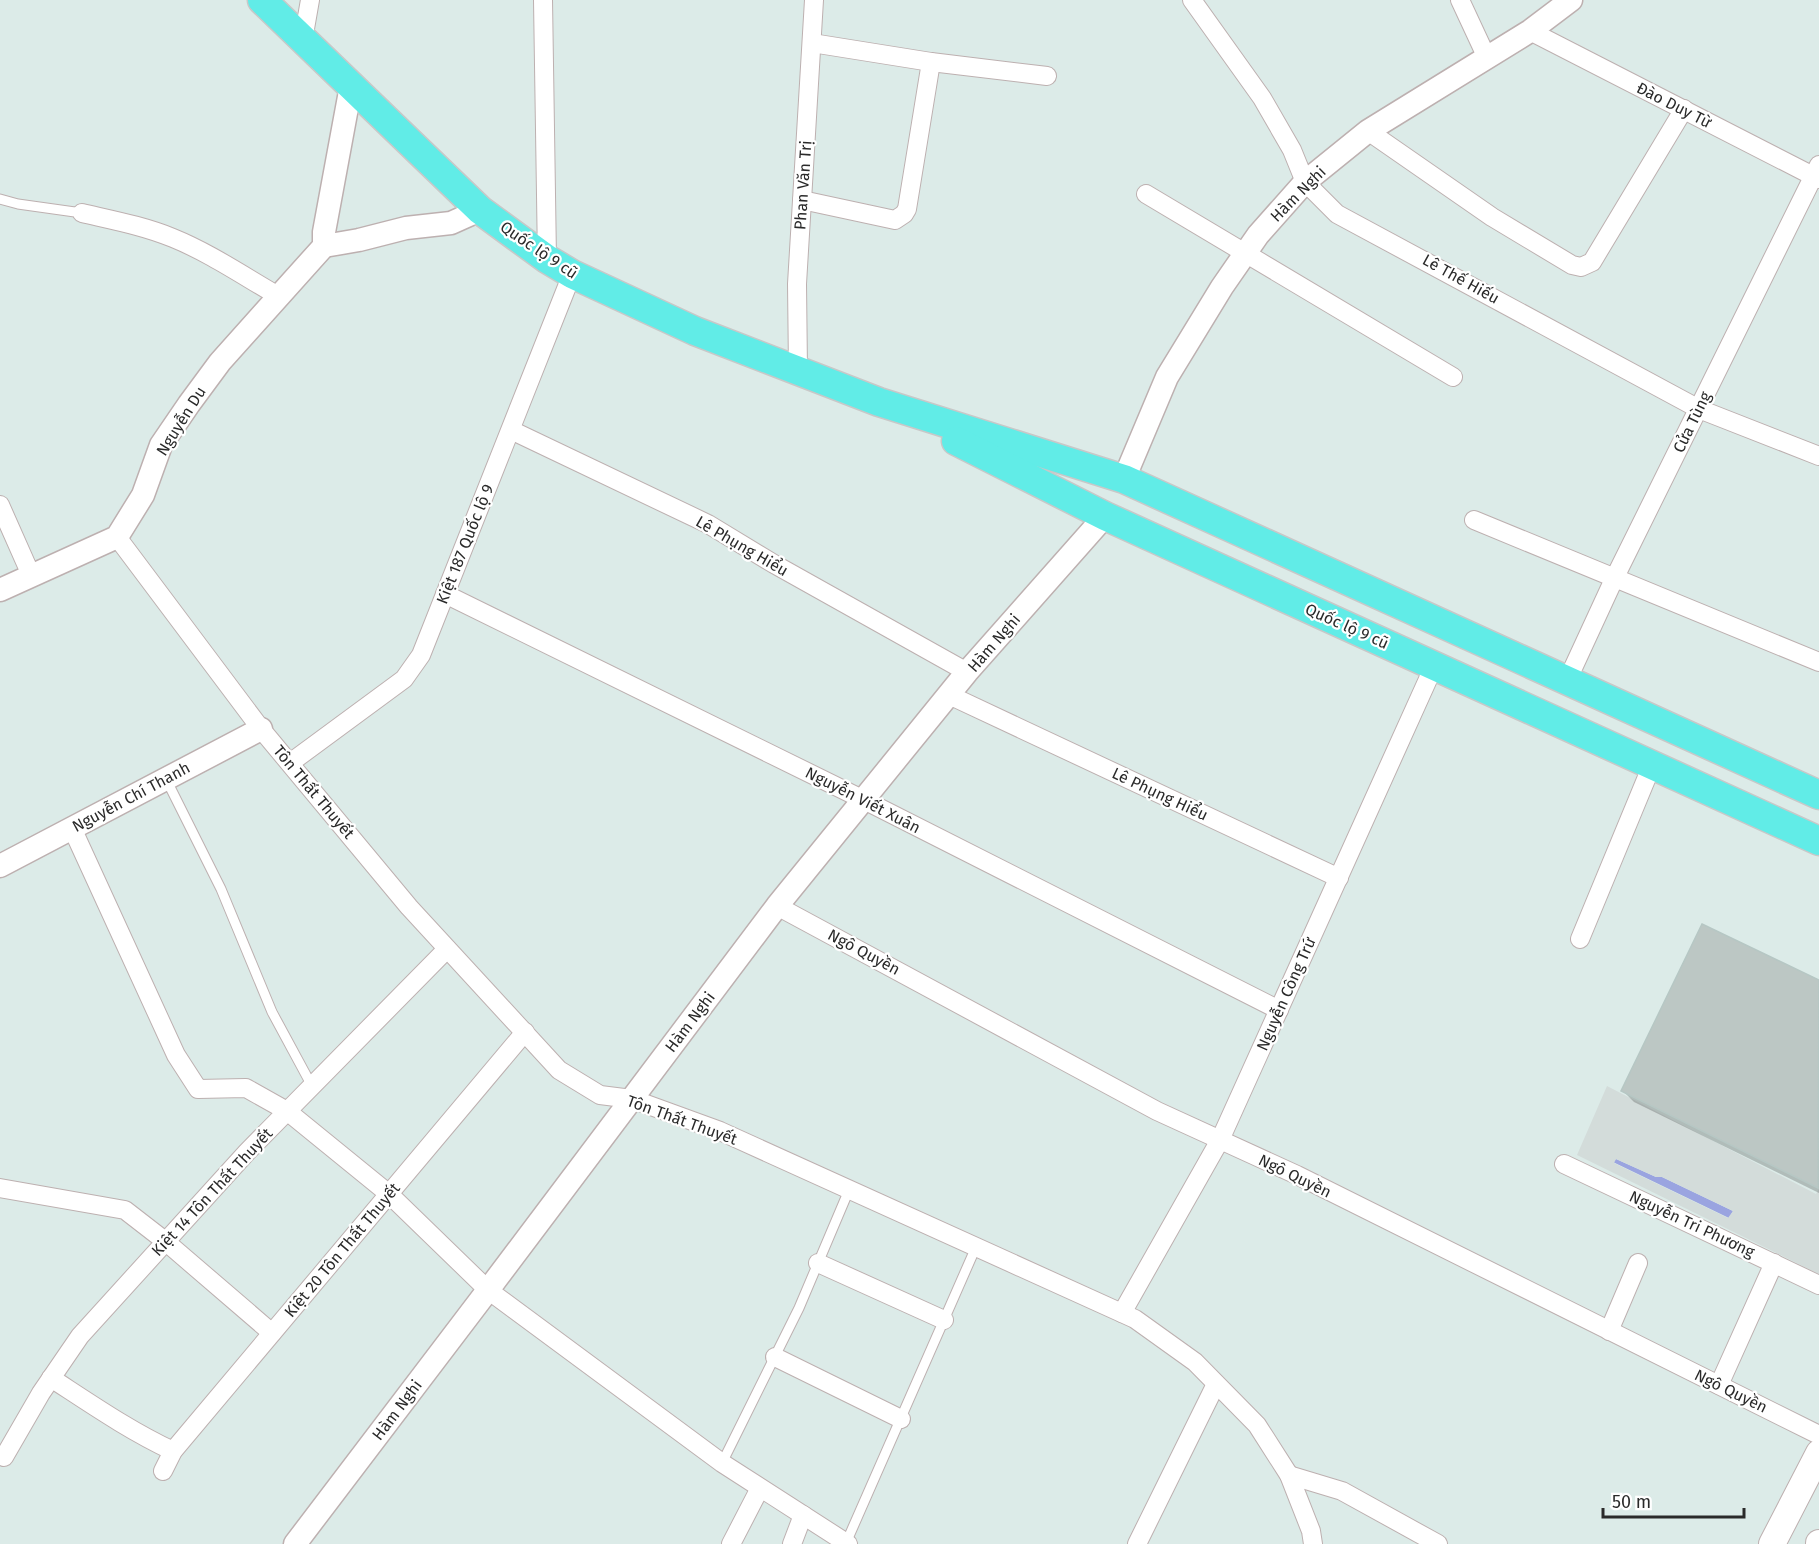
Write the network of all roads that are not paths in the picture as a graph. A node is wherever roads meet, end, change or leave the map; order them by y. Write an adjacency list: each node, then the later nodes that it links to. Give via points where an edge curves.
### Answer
1 (262, 0): 9 (main road, Quốc lộ 9 cũ)
2 (310, 0): 9 (street)
3 (543, 0): 26 (street)
4 (814, 0): 10 (street, Phan Văn Trị)
5 (1192, 0): 18 (street, Lê Thế Hiếu, via 1262,98 1292,150)
6 (1460, 0): 11 (street)
7 (1571, 0): 8 (street, Hàm Nghi)
8 (1530, 31): 11 (street, Hàm Nghi); 15 (street, Đào Duy Từ)
9 (303, 40): 14 (main road, Quốc lộ 9 cũ)
10 (812, 43): 12 (street); 21 (street, Phan Văn Trị)
11 (1487, 58): 16 (street, Hàm Nghi)
12 (931, 62): 13 (street); 21 (street, via 904,214 895,220)
13 (1047, 76)
14 (351, 86): 22 (main road, Quốc lộ 9 cũ); 24 (street)
15 (1684, 110): 16 (street, via 1592,262 1581,267 1492,217); 17 (street, Đào Duy Từ)
16 (1368, 131): 18 (street, Hàm Nghi)
17 (1817, 173): 32 (street, Cửa Tùng)
18 (1305, 182): 25 (street, Hàm Nghi); 32 (street, Lê Thế Hiếu, via 1337,214)
19 (1146, 194): 25 (street)
20 (0, 199): 23 (lane)
21 (802, 200): 29 (street, Phan Văn Trị, via 797,284)
22 (480, 210): 24 (street, via 451,223 406,228); 26 (main road, Quốc lộ 9 cũ)
23 (82, 213): 28 (street, via 173,238)
24 (324, 246): 28 (street, Nguyễn Du)
25 (1245, 254): 30 (street); 35 (street, Hàm Nghi, via 1167,376)
26 (547, 259): 27 (main road, Quốc lộ 9 cũ)
27 (572, 274): 29 (main road, Quốc lộ 9 cũ, via 695,331); 33 (street, Kiệt 187 Quốc lộ 9)
28 (280, 297): 39 (street, Nguyễn Du, via 220,362 189,404 161,446 143,495)
29 (798, 370): 31 (main road, Quốc lộ 9 cũ)
30 (1453, 377)
31 (879, 402): 35 (main road, Quốc lộ 9 cũ); 37 (main road, Quốc lộ 9 cũ)
32 (1699, 409): 34 (street, Lê Thế Hiếu); 41 (street, Cửa Tùng)
33 (511, 430): 43 (street, Kiệt 187 Quốc lộ 9); 47 (street, Lê Phụng Hiểu, via 708,524)
34 (1819, 456)
35 (1124, 479): 37 (main road); 44 (main road, Quốc lộ 9 cũ)
36 (0, 505): 40 (street)
37 (1105, 516): 46 (main road, Quốc lộ 9 cũ); 47 (street, Hàm Nghi)
38 (1474, 520): 41 (street)
39 (117, 537): 40 (street); 52 (street, Tôn Thất Thuyết)
40 (31, 575): 42 (street)
41 (1615, 577): 45 (street); 48 (street, Cửa Tùng)
42 (0, 590)
43 (445, 594): 53 (street, Kiệt 187 Quốc lộ 9, via 421,655 404,679); 57 (street, Nguyễn Viết Xuân)
44 (1452, 628): 46 (main road); 48 (main road, Quốc lộ 9 cũ)
45 (1819, 662)
46 (1434, 666): 50 (main road, Quốc lộ 9 cũ); 61 (street, Nguyễn Công Trứ)
47 (967, 672): 49 (street, Hàm Nghi)
48 (1567, 681): 50 (main road); 51 (main road, Quốc lộ 9 cũ)
49 (949, 695): 57 (street, Hàm Nghi); 61 (street, Lê Phụng Hiểu)
50 (1549, 718): 54 (main road, Quốc lộ 9 cũ)
51 (1670, 728): 54 (main road); 56 (main road, Quốc lộ 9 cũ)
52 (261, 729): 53 (street, Tôn Thất Thuyết); 55 (street, Nguyễn Chí Thanh)
53 (290, 763): 64 (street, Tôn Thất Thuyết)
54 (1652, 765): 59 (main road, Quốc lộ 9 cũ); 63 (street)
55 (166, 779): 58 (street, Nguyễn Chí Thanh); 67 (lane, via 221,889 272,1012)
56 (1819, 795)
57 (864, 800): 62 (street, Hàm Nghi); 65 (street, Nguyễn Viết Xuân)
58 (72, 828): 60 (street, Nguyễn Chí Thanh); 69 (street, via 176,1055 198,1089 246,1088)
59 (1819, 841)
60 (0, 866)
61 (1339, 878): 65 (street, Nguyễn Công Trứ)
62 (777, 906): 68 (street, Hàm Nghi); 70 (street, Ngô Quyền, via 1157,1111)
63 (1580, 939)
64 (447, 948): 66 (street, Tôn Thất Thuyết); 67 (street, Kiệt 14 Tôn Thất Thuyết)
65 (1279, 1010): 70 (street, Nguyễn Công Trứ)
66 (525, 1032): 68 (street, Tôn Thất Thuyết, via 559,1070 581,1084 600,1095); 74 (street, Kiệt 20 Tôn Thất Thuyết)
67 (312, 1086): 69 (street, Kiệt 14 Tôn Thất Thuyết)
68 (632, 1099): 73 (street, Tôn Thất Thuyết, via 720,1131); 81 (street, Hàm Nghi)
69 (287, 1111): 74 (street); 75 (street, Kiệt 14 Tôn Thất Thuyết)
70 (1220, 1140): 82 (street, Nguyễn Công Trứ); 84 (street, Ngô Quyền)
71 (1564, 1164): 79 (street, Nguyễn Tri Phương)
72 (0, 1188): 75 (street, via 125,1210)
73 (849, 1190): 76 (street, Tôn Thất Thuyết); 77 (lane)
74 (388, 1194): 81 (street); 85 (street, Kiệt 20 Tôn Thất Thuyết)
75 (165, 1241): 85 (street); 87 (street, Kiệt 14 Tôn Thất Thuyết, via 80,1336)
76 (976, 1247): 82 (street, Tôn Thất Thuyết); 83 (lane)
77 (818, 1263): 83 (street); 86 (lane)
78 (1638, 1263): 84 (street)
79 (1774, 1263): 80 (street, Nguyễn Tri Phương); 89 (street)
80 (1819, 1285)
81 (489, 1290): 95 (street); 100 (street, Hàm Nghi)
82 (1122, 1313): 88 (street, Tôn Thất Thuyết, via 1195,1362)
83 (944, 1320): 90 (lane)
84 (1609, 1331): 89 (street, Ngô Quyền)
85 (272, 1333): 92 (street, Kiệt 20 Tôn Thất Thuyết)
86 (774, 1358): 90 (street); 95 (lane)
87 (51, 1378): 92 (street); 94 (street, Kiệt 14 Tôn Thất Thuyết)
88 (1216, 1384): 97 (street, Tôn Thất Thuyết, via 1257,1425); 104 (street)
89 (1719, 1385): 91 (street, Ngô Quyền)
90 (901, 1419): 103 (lane)
91 (1819, 1435)
92 (173, 1451): 96 (street, Kiệt 20 Tôn Thất Thuyết)
93 (1819, 1453): 107 (main road)
94 (2, 1456)
95 (723, 1463): 98 (street)
96 (163, 1471)
97 (1289, 1475): 105 (street, Tôn Thất Thuyết); 106 (street, via 1342,1491)
98 (760, 1488): 99 (street); 101 (street)
99 (803, 1515): 102 (street); 103 (street)
100 (295, 1544)
101 (731, 1544)
102 (792, 1544)
103 (847, 1544)
104 (1137, 1544)
105 (1313, 1544)
106 (1438, 1544)
107 (1772, 1544)

